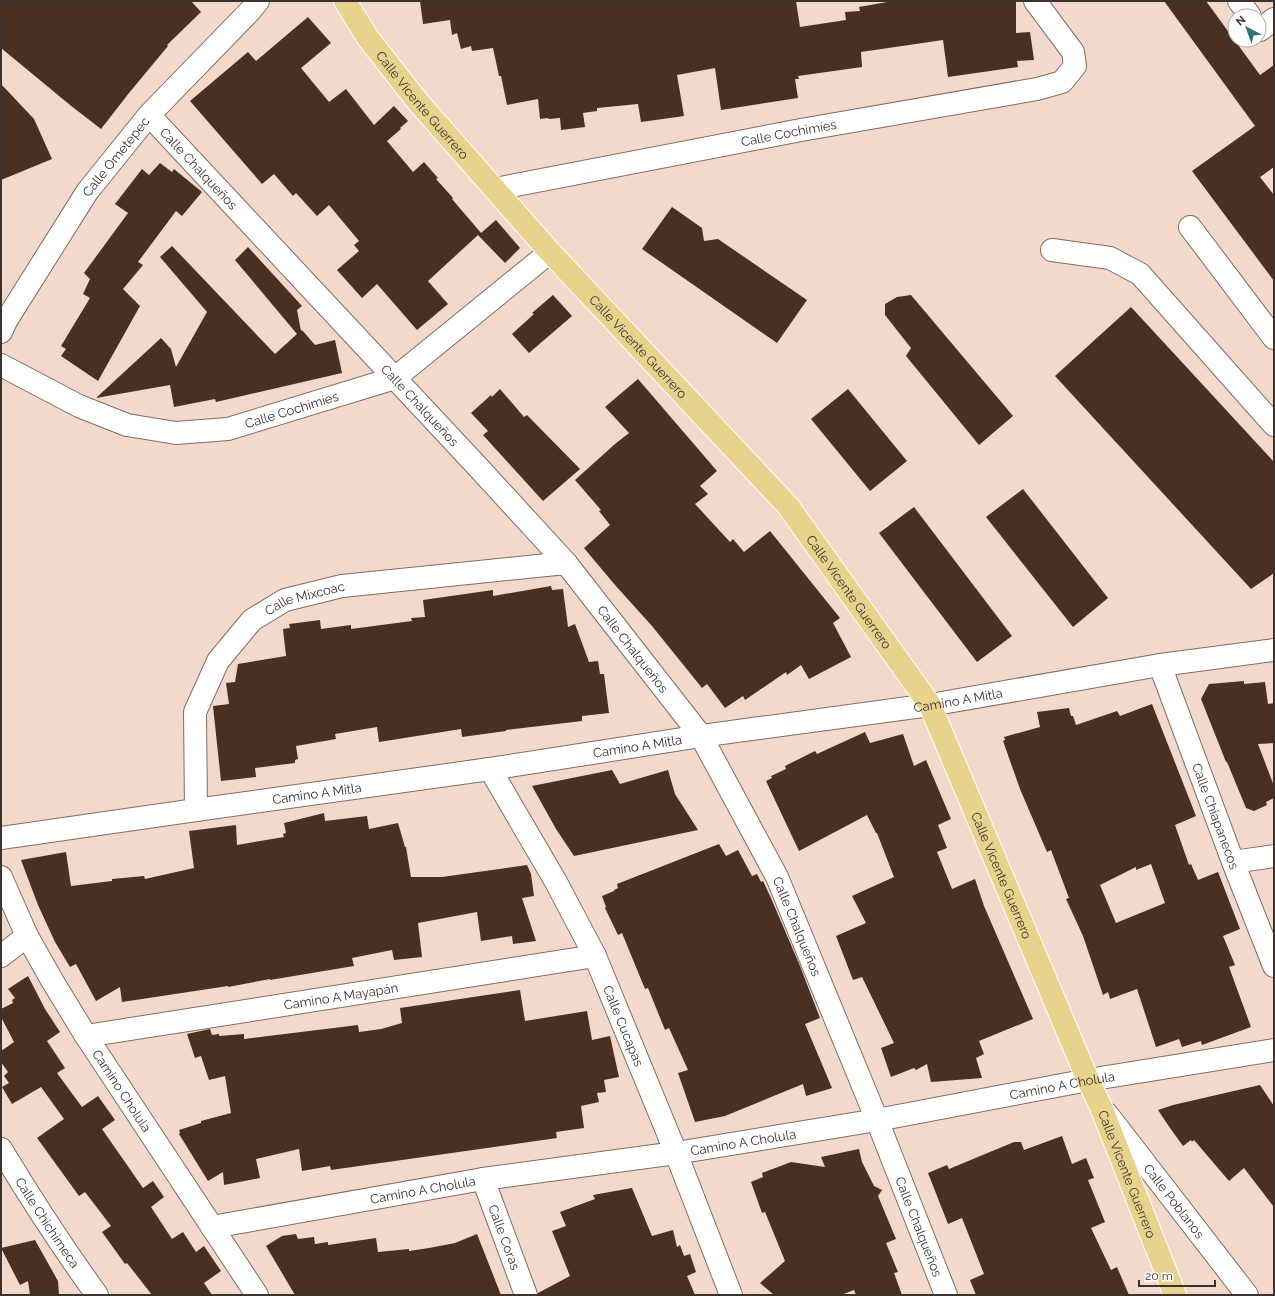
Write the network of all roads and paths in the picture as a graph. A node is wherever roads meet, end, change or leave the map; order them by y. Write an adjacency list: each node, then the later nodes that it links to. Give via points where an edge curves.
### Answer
1 (258, 1): 4 (street, Calle Ometepec)
2 (345, 1): 5 (main road, Calle Vicente Guerrero, via 368,38 418,102)
3 (1035, 1): 5 (street, Calle Cochimíes, via 1073,52 1075,66 1062,82 1037,89 801,130)
4 (149, 115): 9 (street, Calle Ometepec, via 87,192); 12 (street, Calle Chalqueños)
5 (495, 189): 8 (main road, Calle Vicente Guerrero)
6 (1190, 226): 10 (street)
7 (1052, 250): 13 (street, via 1110,258 1140,274)
8 (550, 252): 12 (street, Calle Cochimíes); 17 (main road, Calle Vicente Guerrero, via 788,506)
9 (3, 321)
10 (1274, 338)
11 (1, 366): 12 (street, Calle Cochimíes, via 79,406 127,425 176,434 228,429)
12 (395, 378): 14 (street, Calle Chalqueños)
13 (1274, 424)
14 (566, 563): 18 (street, Calle Chalqueños); 20 (street, Calle Mixcoac, via 342,586 285,600 252,620 218,661 195,712)
15 (1274, 650): 16 (street, Camino A Mitla)
16 (1160, 665): 17 (street, Camino A Mitla); 23 (street, Calle Chiapanecos)
17 (930, 704): 18 (street, Camino A Mitla); 31 (main road, Calle Vicente Guerrero)
18 (701, 736): 19 (street, Camino A Mitla); 33 (street, Calle Chalqueños, via 777,877)
19 (490, 769): 20 (street, Camino A Mitla); 27 (street, Calle Cucapas, via 556,882)
20 (196, 810): 21 (street, Camino A Mitla)
21 (1, 838)
22 (1274, 856): 23 (street)
23 (1233, 862): 28 (street, Calle Chiapanecos)
24 (1, 878): 25 (street, Camino Cholula)
25 (27, 936): 26 (street); 29 (street, Camino Cholula)
26 (1, 956)
27 (595, 956): 29 (street, Camino A Mayapán); 35 (street, Calle Cucapas)
28 (1274, 966)
29 (86, 1036): 37 (street, Camino Cholula)
30 (1274, 1050): 31 (street, Camino A Cholula)
31 (1088, 1080): 32 (main road, Calle Vicente Guerrero); 33 (street, Camino A Cholula)
32 (1101, 1107): 43 (main road, Calle Vicente Guerrero); 44 (street, Calle Poblanos)
33 (877, 1120): 35 (street, Camino A Cholula); 42 (street, Calle Chalqueños)
34 (1, 1149): 38 (street, Calle Chichimeca)
35 (676, 1153): 36 (street, Camino A Cholula); 41 (street, Calle Cucapas)
36 (483, 1179): 37 (street, Camino A Cholula); 40 (street, Calle Coras)
37 (212, 1227): 39 (street, Camino Cholula)
38 (96, 1295)
39 (257, 1295)
40 (526, 1295)
41 (732, 1295)
42 (946, 1295)
43 (1175, 1295)
44 (1247, 1295)

